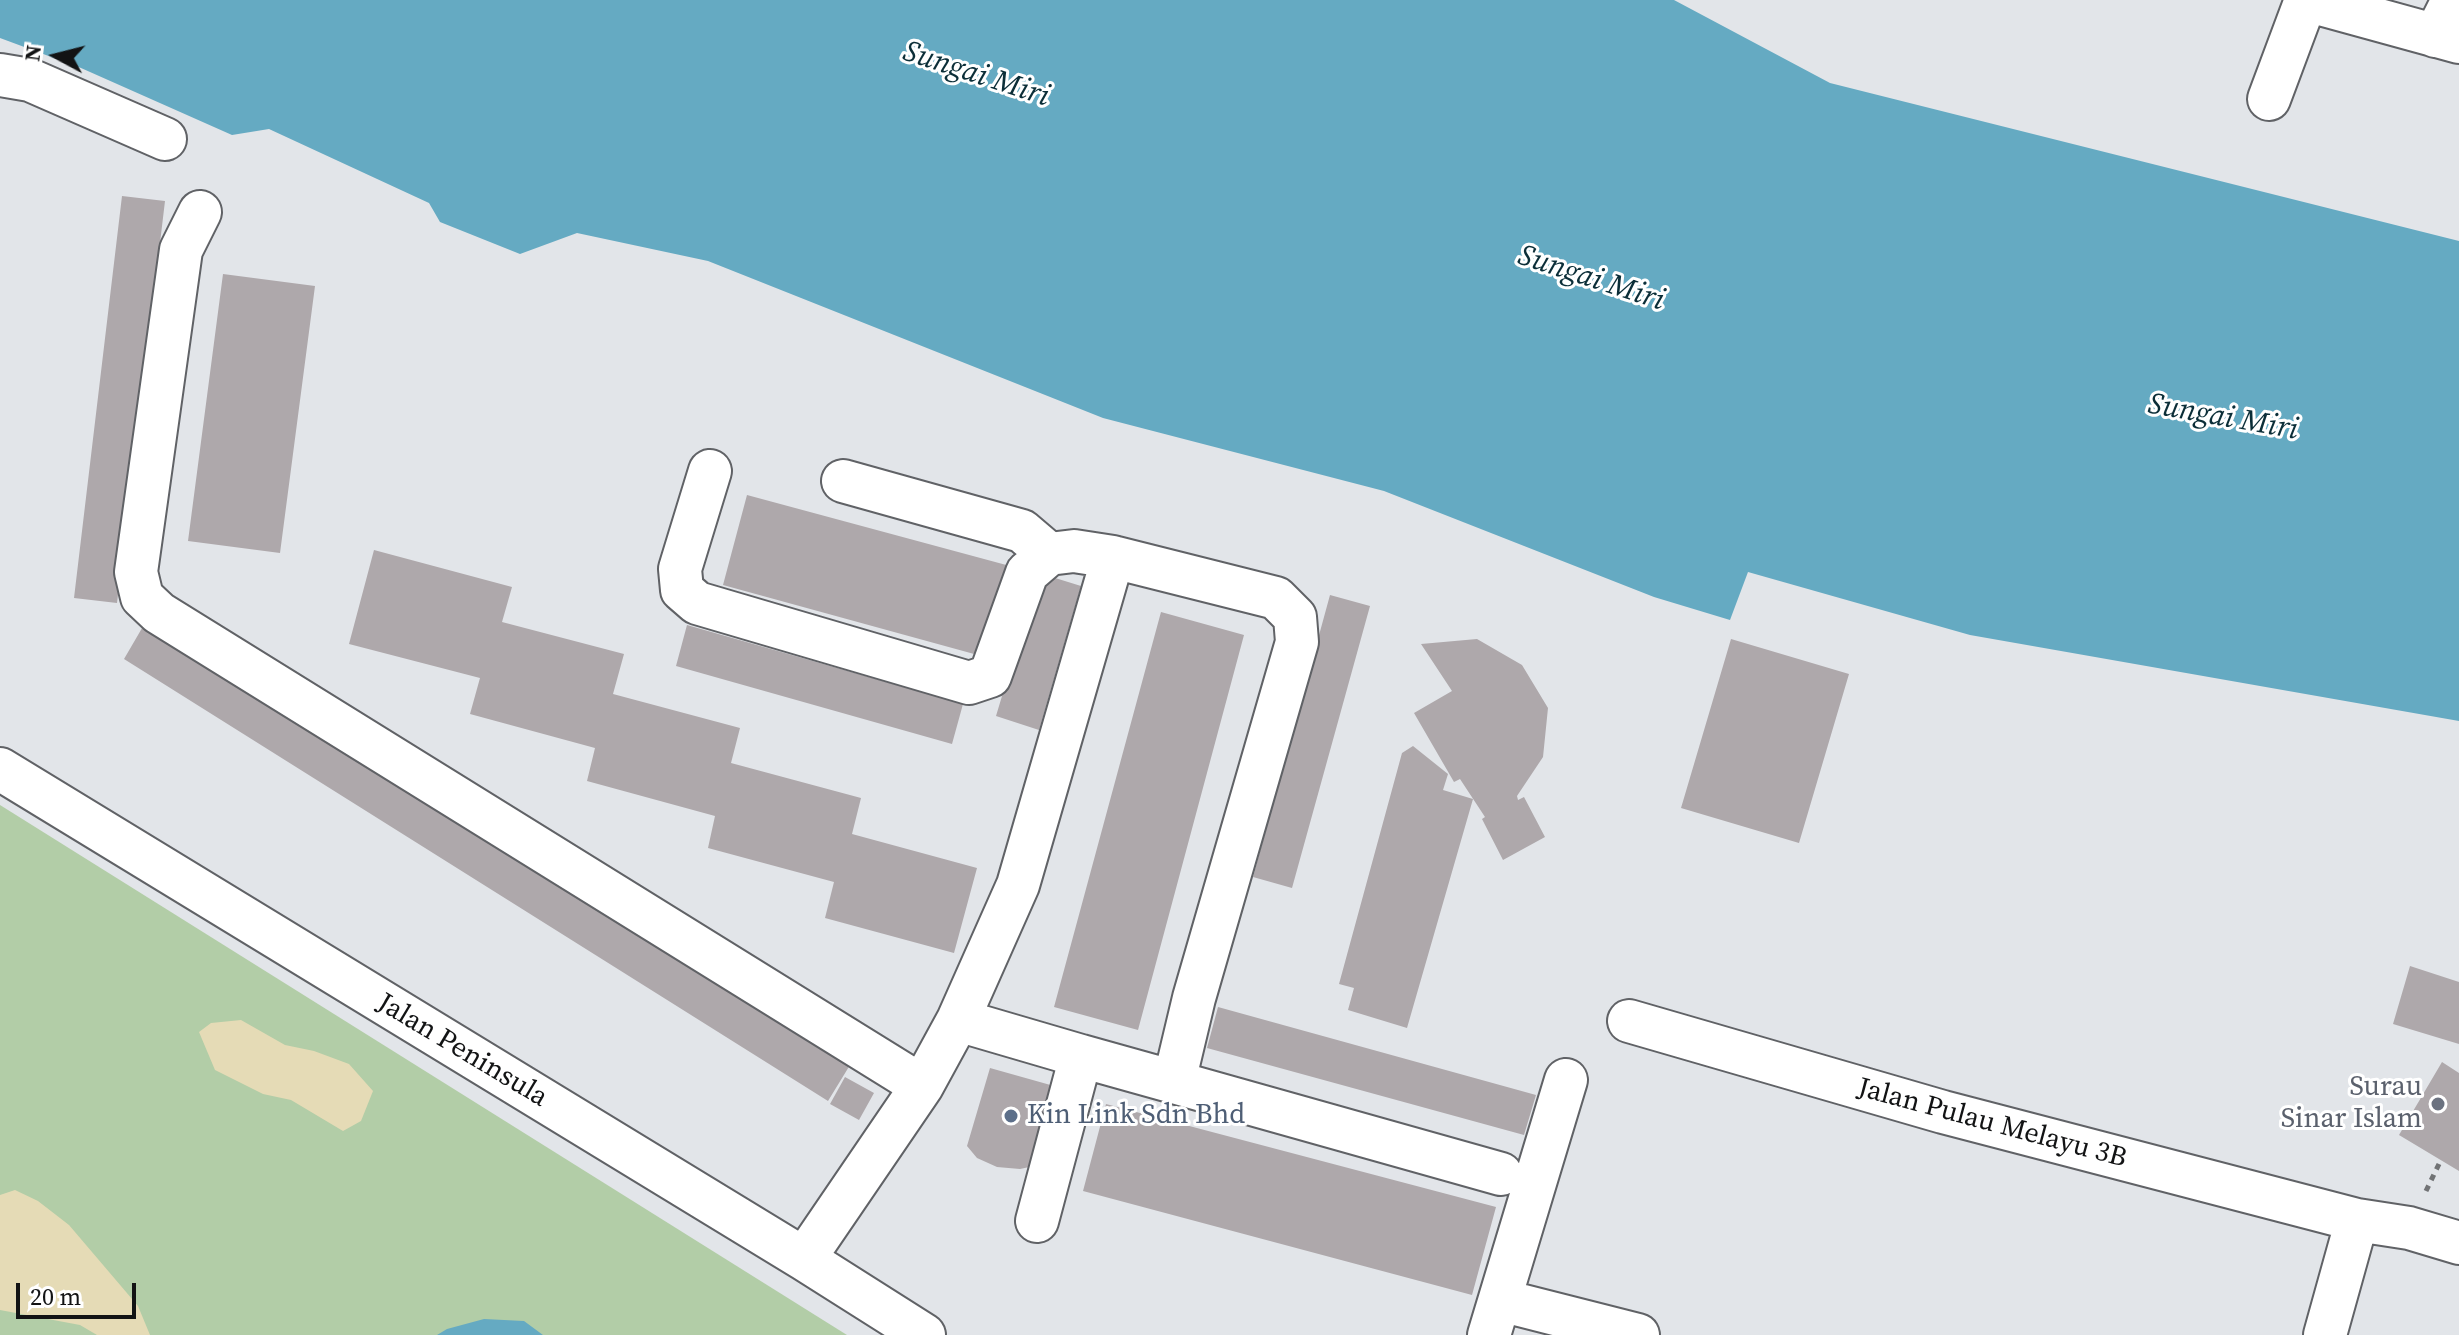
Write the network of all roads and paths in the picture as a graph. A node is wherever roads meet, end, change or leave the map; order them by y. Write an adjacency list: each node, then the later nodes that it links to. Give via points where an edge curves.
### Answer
1 (2306, 0): 2 (street); 4 (street)
2 (2449, 26)
3 (0, 75): 5 (street, via 30,80)
4 (2269, 99)
5 (165, 139)
6 (200, 212): 17 (street, via 181,250 136,572 142,597 159,613)
7 (710, 471): 9 (street, via 680,569 682,590 697,603 969,683 990,676 1027,573)
8 (843, 481): 9 (street, via 1022,531)
9 (1049, 554): 10 (street, via 1074,551)
10 (1113, 557): 12 (street, via 1018,885); 16 (street, via 1276,598 1295,617 1297,642)
11 (0, 769): 22 (street, Jalan Peninsula)
12 (958, 1020): 14 (street); 17 (street)
13 (1629, 1021): 19 (street, Jalan Pulau Melayu 3B, via 1929,1108)
14 (1081, 1056): 16 (street); 20 (street)
15 (1566, 1080): 23 (street)
16 (1174, 1082): 18 (street)
17 (922, 1086): 22 (street)
18 (1501, 1174)
19 (2357, 1220): 21 (street, Jalan Pulau Melayu 3B); 26 (street)
20 (1037, 1221)
21 (2459, 1243)
22 (804, 1259): 24 (street, Jalan Peninsula)
23 (1494, 1318): 25 (street)
24 (924, 1335)
25 (1638, 1335)
26 (2325, 1335)

